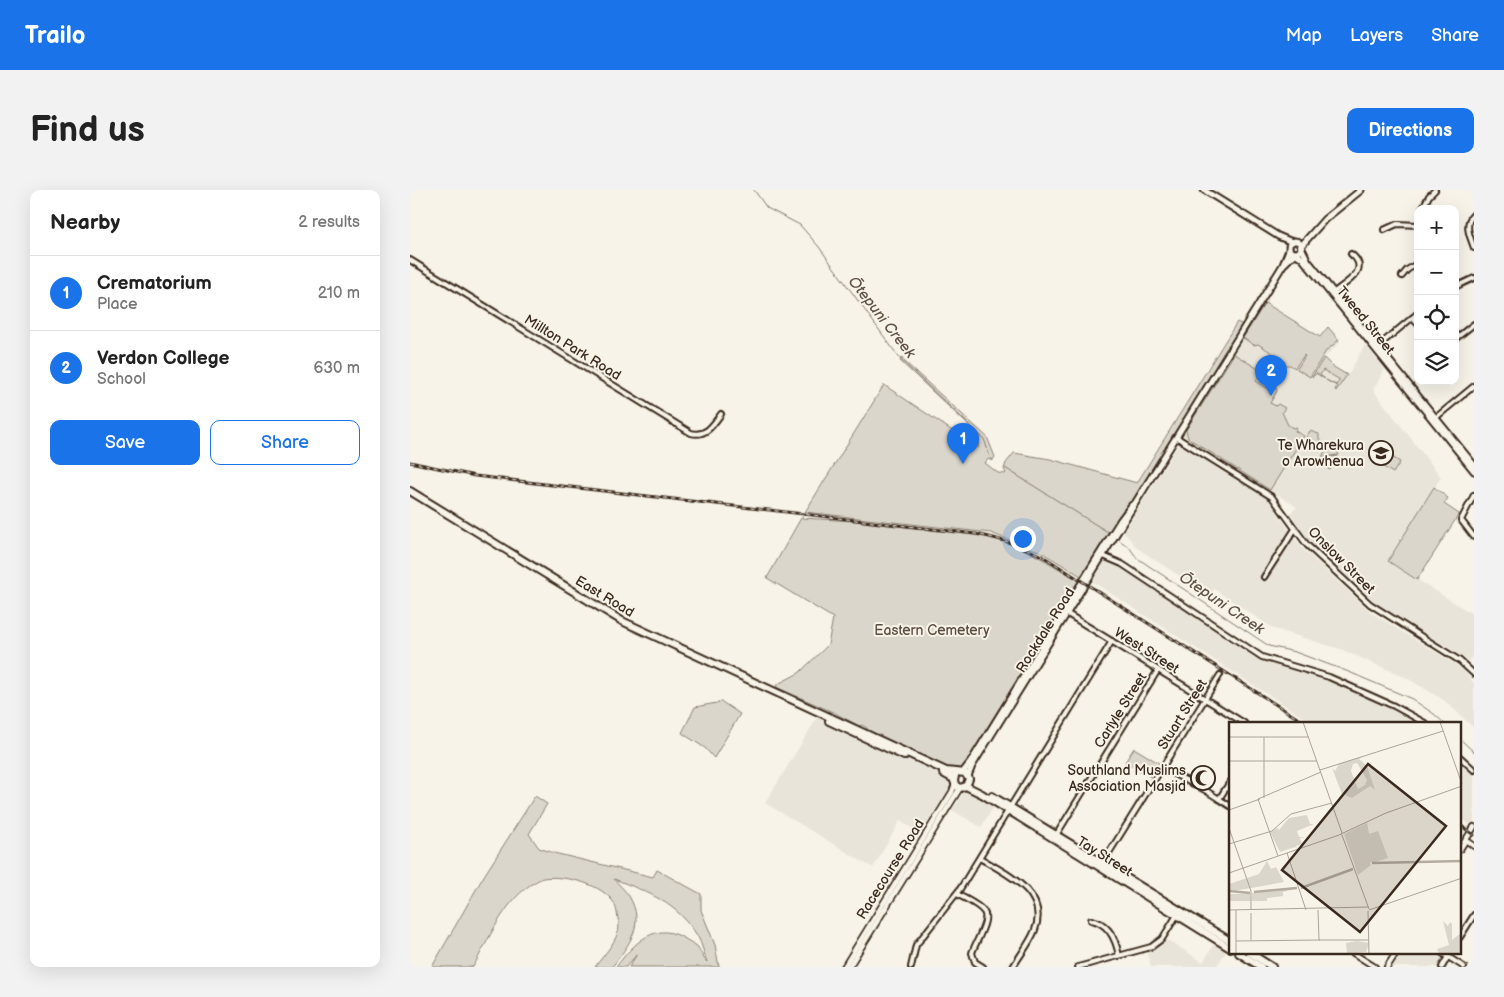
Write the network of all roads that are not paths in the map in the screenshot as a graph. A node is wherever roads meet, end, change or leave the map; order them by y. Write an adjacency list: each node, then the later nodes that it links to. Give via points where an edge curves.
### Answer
1 (1204, 190): 9 (main road)
2 (1360, 190): 6 (main road)
3 (1435, 190): 4 (street)
4 (1424, 205)
5 (1474, 214): 12 (street, via 1468,226)
6 (1325, 219): 10 (main road); 11 (main road)
7 (1414, 225): 8 (street, via 1396,224)
8 (1384, 230)
9 (1278, 236): 10 (main road); 13 (main road)
10 (1294, 241): 11 (main road); 13 (main road, via 1289,244)
11 (1301, 246): 14 (main road); 22 (main road, Tweed Street)
12 (1474, 248)
13 (1289, 249): 14 (main road); 17 (main road, Rockdale Road)
14 (1295, 254): 17 (main road, Rockdale Road); 22 (main road, Tweed Street)
15 (1351, 254): 22 (street, via 1359,261 1360,268)
16 (410, 260): 28 (street, Millton Park Road, via 691,433 706,432)
17 (1283, 265): 30 (main road, Rockdale Road)
18 (1414, 266): 19 (street)
19 (1402, 276)
20 (1474, 278): 21 (street)
21 (1459, 285)
22 (1332, 294): 26 (main road, Tweed Street)
23 (1412, 318): 26 (street)
24 (1474, 324): 25 (street)
25 (1459, 336)
26 (1376, 347): 29 (main road, Tweed Street)
27 (1474, 386): 29 (street)
28 (720, 414)
29 (1434, 419): 31 (main road, Tweed Street)
30 (1176, 437): 36 (street, Onslow Street, via 1269,495); 38 (main road, Rockdale Road)
31 (1470, 459): 32 (main road, Tweed Street); 33 (main road, Tweed Street)
32 (1474, 465)
33 (1474, 471)
34 (410, 491): 51 (highway, East Road, via 622,621)
35 (1474, 495): 37 (street, via 1461,520)
36 (1295, 528): 39 (street); 43 (street, Onslow Street, via 1313,551 1370,604 1460,661)
37 (1474, 538)
38 (1101, 555): 40 (main road, Rockdale Road); 47 (street, via 1122,564 1262,657 1329,677)
39 (1264, 577)
40 (1066, 613): 41 (street, West Street); 51 (main road, Rockdale Road)
41 (1112, 641): 42 (street, West Street); 55 (street)
42 (1158, 670): 45 (street, West Street); 57 (street, Carlyle Street)
43 (1474, 674)
44 (1220, 675): 45 (street, Stuart Street)
45 (1205, 699): 46 (street, West Street); 49 (street, Stuart Street)
46 (1242, 722)
47 (1423, 722)
48 (1462, 759): 50 (street)
49 (1162, 768): 53 (street); 62 (street, Stuart Street)
50 (1474, 770)
51 (961, 780): 55 (highway, Tay Street); 67 (street, Racecourse Road)
52 (1229, 784): 53 (street)
53 (1220, 799): 54 (street)
54 (1229, 805)
55 (1010, 808): 57 (highway, Tay Street); 61 (street)
56 (1474, 827): 58 (street)
57 (1056, 836): 62 (highway, Tay Street)
58 (1466, 840): 59 (street); 60 (street)
59 (1462, 846)
60 (1474, 846)
61 (980, 858): 63 (street); 81 (street, via 1024,886 1036,905 1038,919 1034,933)
62 (1102, 865): 64 (highway, Tay Street)
63 (957, 894): 79 (street, via 916,945); 80 (street, via 985,914 986,921 972,953 975,962)
64 (1178, 912): 69 (highway, Tay Street); 75 (street, via 1154,946)
65 (1474, 915): 68 (street)
66 (1092, 920): 75 (street, via 1102,924 1112,935)
67 (869, 929): 77 (street, Racecourse Road); 78 (street, Racecourse Road)
68 (1462, 935)
69 (1229, 942)
70 (1241, 954): 84 (highway)
71 (1252, 954): 85 (highway)
72 (1355, 954): 86 (street)
73 (1395, 954): 87 (street)
74 (1449, 955): 88 (street); 89 (street)
75 (1119, 956): 76 (street)
76 (1103, 960): 82 (street); 83 (street)
77 (844, 967)
78 (849, 967)
79 (911, 967)
80 (983, 967)
81 (1013, 967)
82 (1078, 967)
83 (1104, 967)
84 (1261, 967)
85 (1272, 967)
86 (1376, 967)
87 (1387, 967)
88 (1442, 967)
89 (1464, 967)

